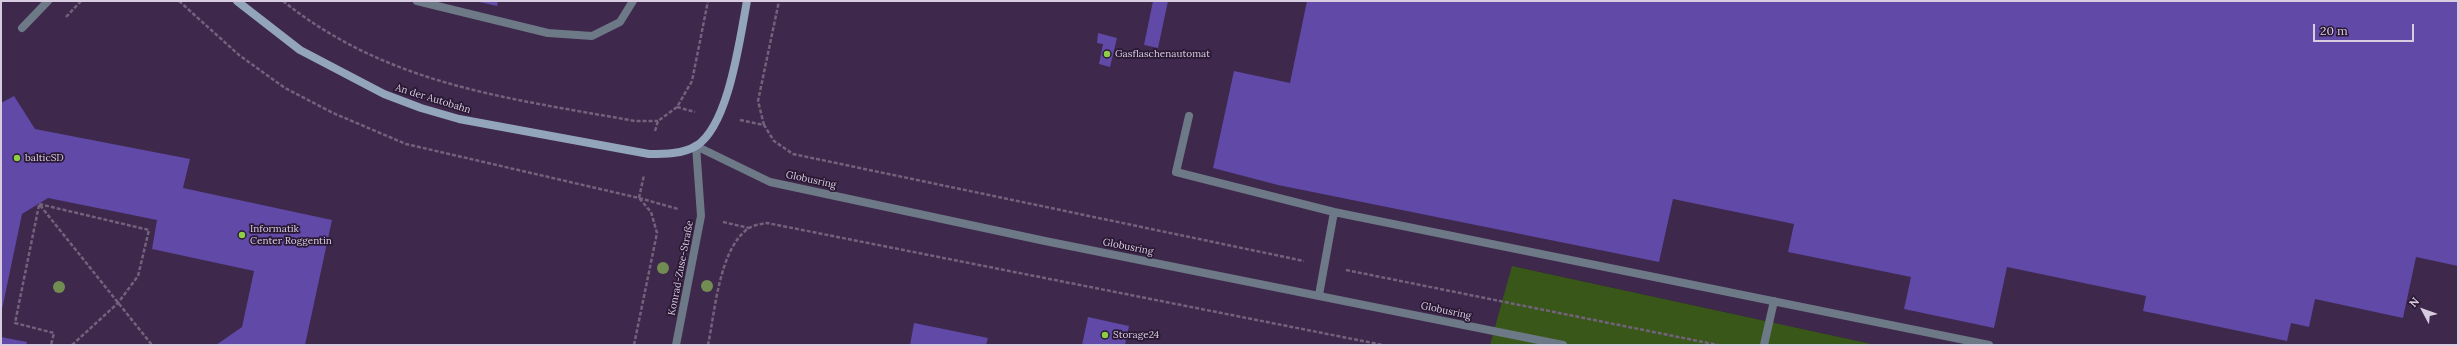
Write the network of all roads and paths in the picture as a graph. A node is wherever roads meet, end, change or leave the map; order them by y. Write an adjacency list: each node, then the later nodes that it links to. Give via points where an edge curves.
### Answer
1 (48, 1): 9 (street)
2 (237, 1): 16 (street, An der Autobahn, via 300,50 384,94 421,108 459,119)
3 (283, 1): 13 (path, via 302,17 350,46 423,77 472,91 634,121)
4 (417, 1): 5 (street, via 548,33 592,36 620,22)
5 (633, 1)
6 (708, 1): 10 (path, via 692,81)
7 (747, 1): 12 (street, via 728,94)
8 (779, 1): 14 (path, via 758,101)
9 (22, 28)
10 (677, 107): 12 (path); 13 (path)
11 (1189, 116): 18 (street, via 1176,172)
12 (718, 117): 14 (path); 15 (street, via 709,133)
13 (658, 121): 16 (path)
14 (764, 125): 19 (path, via 774,141 792,154)
15 (696, 146): 16 (street, An der Autobahn, via 672,153); 20 (street, Globusring, via 770,182 1045,241); 27 (street, Konrad-Zuse-Straße, via 701,216)
16 (649, 154): 26 (path, via 639,198 651,212 657,233)
17 (39, 204): 22 (path); 22 (path, via 149,230 138,276); 23 (path, via 15,323 54,333)
18 (1334, 212): 19 (street); 21 (street)
19 (1324, 265): 20 (street); 31 (path)
20 (1319, 295): 30 (street, Globusring)
21 (1774, 302): 32 (street); 33 (street)
22 (118, 303): 24 (path); 25 (path)
23 (51, 345)
24 (72, 345)
25 (152, 345)
26 (634, 345)
27 (676, 345)
28 (708, 345): 29 (path, via 726,258 736,240 750,228 767,223)
29 (1383, 345)
30 (1563, 345)
31 (1718, 345)
32 (1764, 345)
33 (1989, 345)

